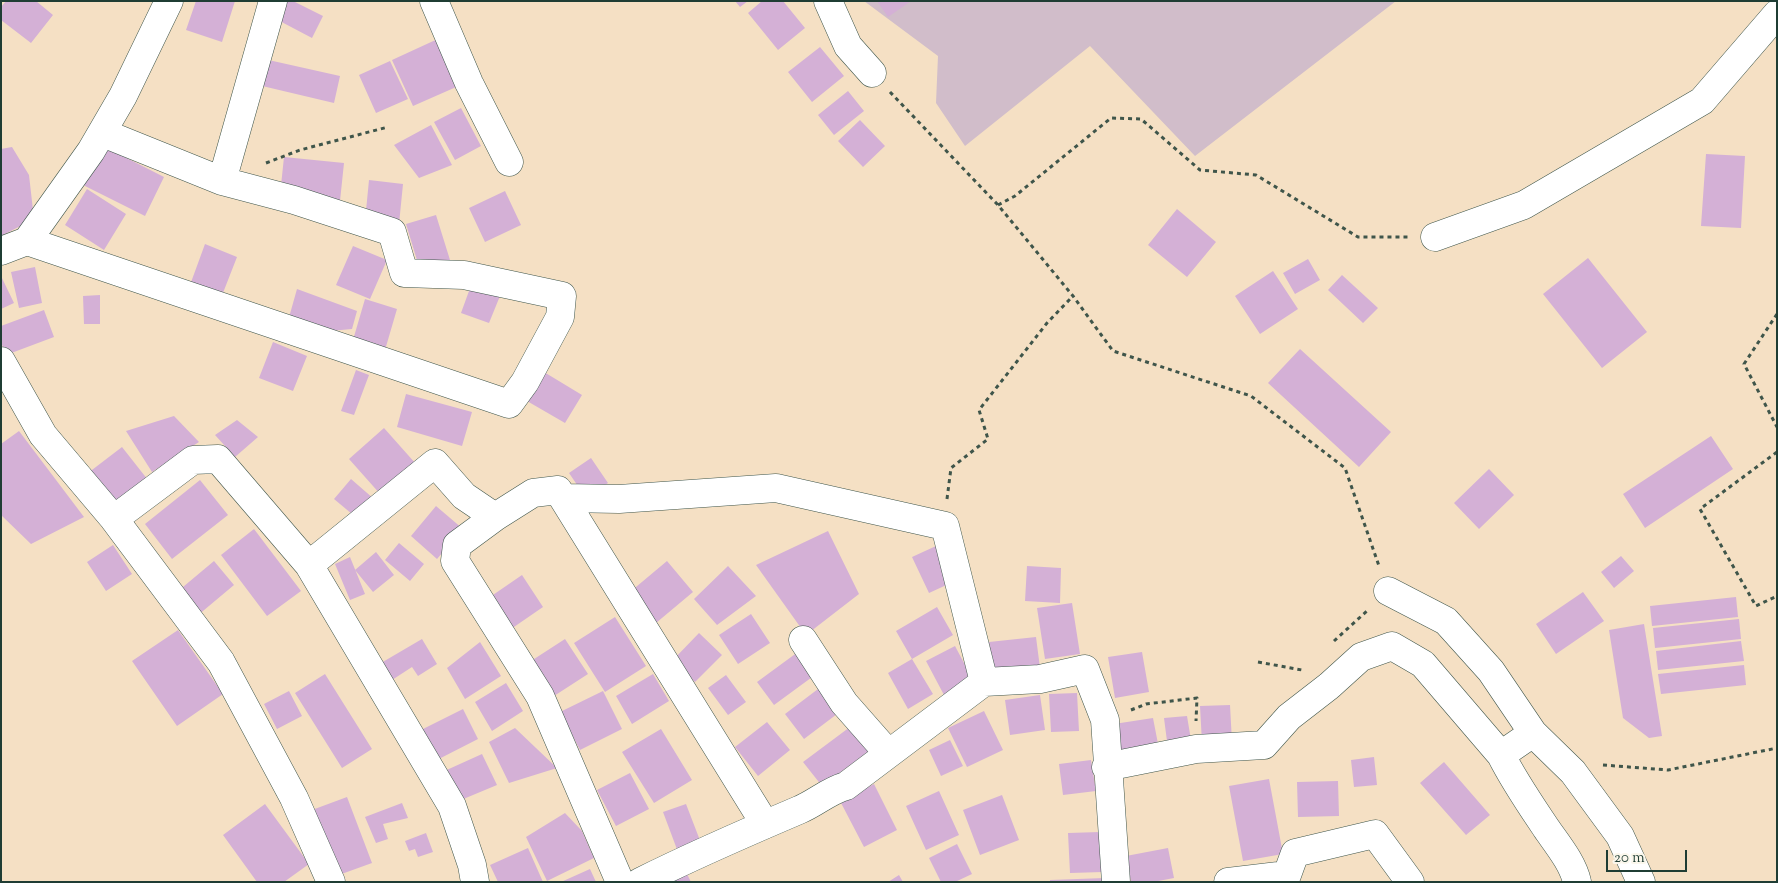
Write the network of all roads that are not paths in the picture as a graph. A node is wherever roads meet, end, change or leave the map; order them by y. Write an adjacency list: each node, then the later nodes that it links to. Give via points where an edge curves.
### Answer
1 (169, 1): 7 (street)
2 (273, 1): 9 (street)
3 (434, 1): 8 (street)
4 (828, 1): 6 (street, via 848,46)
5 (1777, 14): 10 (street, via 1702,101 1524,205)
6 (872, 73)
7 (103, 133): 9 (street); 11 (street)
8 (508, 162)
9 (222, 181): 11 (street, via 392,232 404,273 464,275 562,296 560,317 525,382 509,404)
10 (1435, 237)
11 (27, 241): 12 (street)
12 (1, 251)
13 (1, 361): 16 (street, via 43,435)
14 (564, 498): 15 (street, via 558,490 534,493); 20 (street, via 619,499 776,488 945,526); 25 (street)
15 (495, 517): 17 (street, via 464,496 435,464); 28 (street, via 457,545 455,562 540,696)
16 (114, 519): 17 (street, via 193,460 218,459); 26 (street, via 222,662 294,798)
17 (310, 566): 27 (street, via 452,806)
18 (1388, 592): 21 (street, via 1446,621 1491,671)
19 (803, 640): 22 (street, via 844,703)
20 (984, 682): 22 (street); 24 (street, via 1040,679 1086,669 1105,720)
21 (1533, 733): 23 (street); 34 (street, via 1573,772 1620,836)
22 (888, 753): 25 (street, via 846,786 833,789 802,809)
23 (1501, 755): 24 (street, via 1423,664 1392,646 1361,657 1289,717 1264,745 1196,749); 33 (street, via 1514,782 1557,844)
24 (1106, 767): 30 (street)
25 (766, 824): 29 (street)
26 (330, 882)
27 (475, 882)
28 (620, 882)
29 (640, 882)
30 (1116, 882)
31 (1228, 882): 32 (street, via 1287,875 1294,853 1375,834)
32 (1410, 882)
33 (1578, 882)
34 (1642, 882)

